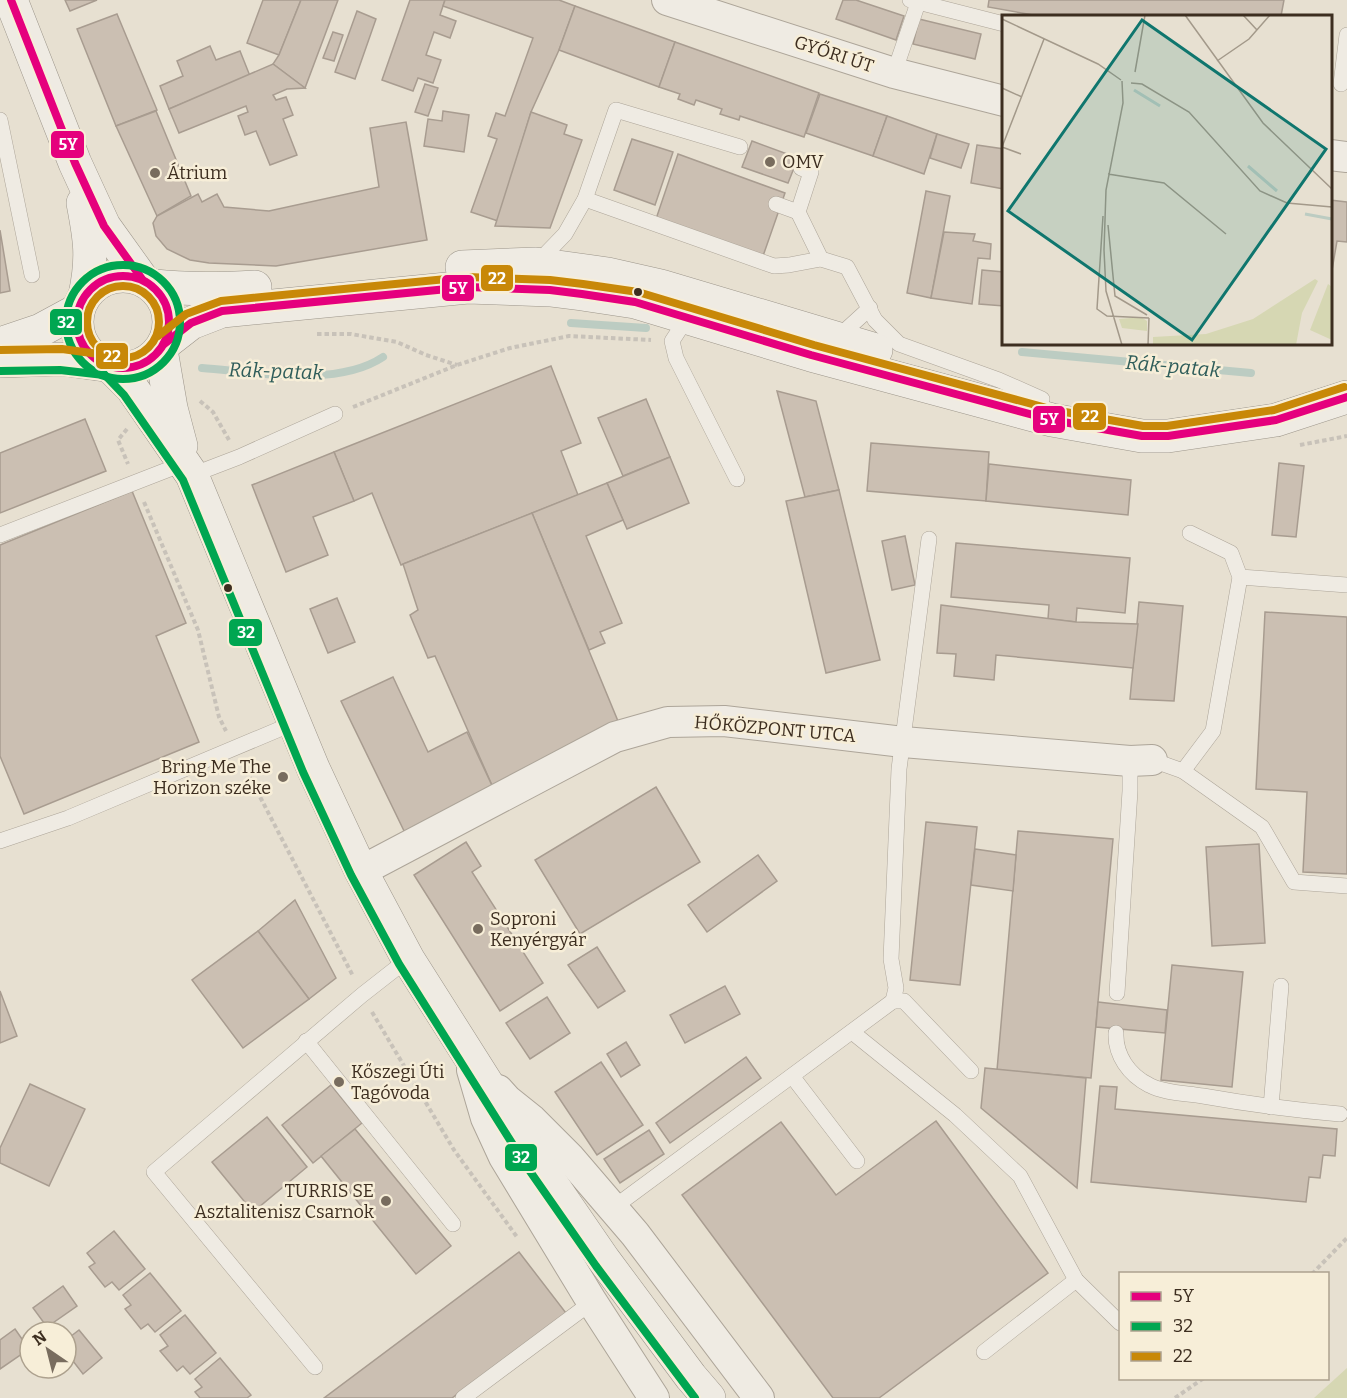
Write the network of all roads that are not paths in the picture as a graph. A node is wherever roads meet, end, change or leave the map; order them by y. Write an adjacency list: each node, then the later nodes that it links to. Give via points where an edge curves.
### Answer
1 (11, 0): 13 (main road)
2 (667, 0): 6 (street, GYŐRI ÚT)
3 (916, 1): 4 (lane); 6 (lane)
4 (1002, 23)
5 (1347, 35): 7 (lane)
6 (894, 73): 8 (street, GYŐRI ÚT)
7 (1340, 84)
8 (1002, 100)
9 (0, 120): 20 (lane)
10 (740, 147): 15 (lane, via 616,110)
11 (1332, 155): 12 (street)
12 (1347, 157)
13 (75, 163): 21 (main road, via 109,235); 22 (main road, via 90,243 91,269)
14 (801, 168): 17 (lane, via 811,172)
15 (585, 199): 18 (lane, via 774,266); 19 (lane, via 565,234)
16 (776, 204): 17 (lane)
17 (798, 212): 18 (lane)
18 (821, 259): 23 (lane, via 847,267)
19 (553, 268): 21 (main road, via 480,266 220,290 186,290); 24 (main road, via 635,302); 26 (main road, via 512,288 468,287 222,311 191,323); 27 (main road, via 608,274 661,286)
20 (32, 275)
21 (148, 283): 22 (main road, via 126,275 111,277 96,284); 26 (main road, via 164,299 169,313)
22 (81, 302): 25 (main road, via 41,330); 29 (main road, via 76,324 79,337 94,359)
23 (870, 308): 27 (lane); 31 (lane, via 875,320 899,344)
24 (687, 318): 27 (main road); 35 (lane, via 672,341 676,358)
25 (0, 344)
26 (163, 347): 29 (main road, via 138,366); 34 (main road, via 171,408)
27 (824, 347): 31 (main road); 33 (main road, via 1052,420 1142,436)
28 (0, 362): 29 (main road, via 61,359)
29 (108, 366): 34 (main road, via 132,388)
30 (1347, 398): 33 (main road, via 1276,420)
31 (1042, 399): 33 (main road, via 1121,420)
32 (335, 414): 34 (lane, via 239,457)
33 (1203, 431)
34 (188, 469): 37 (lane); 41 (main road)
35 (737, 479)
36 (1190, 533): 39 (lane, via 1231,553)
37 (0, 535)
38 (928, 539): 42 (lane)
39 (1240, 577): 40 (lane); 44 (lane, via 1213,731)
40 (1347, 585)
41 (294, 723): 45 (lane, via 68,818); 46 (main road)
42 (903, 742): 43 (street, HŐKÖZPONT UTCA); 46 (street, HŐKÖZPONT UTCA, via 724,721 668,722 615,737); 51 (lane, via 891,959 896,988)
43 (1141, 761): 44 (lane); 50 (lane, via 1130,791)
44 (1183, 771): 47 (lane, via 1262,827 1294,882)
45 (0, 841)
46 (361, 871): 48 (main road)
47 (1347, 886)
48 (408, 959): 54 (lane); 55 (main road)
49 (1281, 986): 58 (lane)
50 (1117, 993)
51 (893, 1001): 52 (lane); 56 (lane, via 904,1001)
52 (852, 1032): 57 (lane); 63 (lane, via 955,1115 1020,1176)
53 (1116, 1033): 58 (lane, via 1125,1065 1156,1089)
54 (306, 1041): 62 (lane); 67 (lane, via 154,1172)
55 (468, 1055): 61 (street, via 507,1100 569,1157); 64 (street, via 486,1118 504,1157); 70 (main road, via 604,1260)
56 (970, 1071)
57 (792, 1076): 60 (lane); 61 (lane)
58 (1272, 1107): 59 (lane)
59 (1340, 1114)
60 (857, 1161)
61 (613, 1208): 71 (street)
62 (453, 1224)
63 (1076, 1280): 65 (lane); 66 (lane)
64 (592, 1302): 68 (lane); 69 (street)
65 (1119, 1322)
66 (984, 1352)
67 (315, 1367)
68 (463, 1398)
69 (654, 1398)
70 (709, 1398)
71 (759, 1398)

